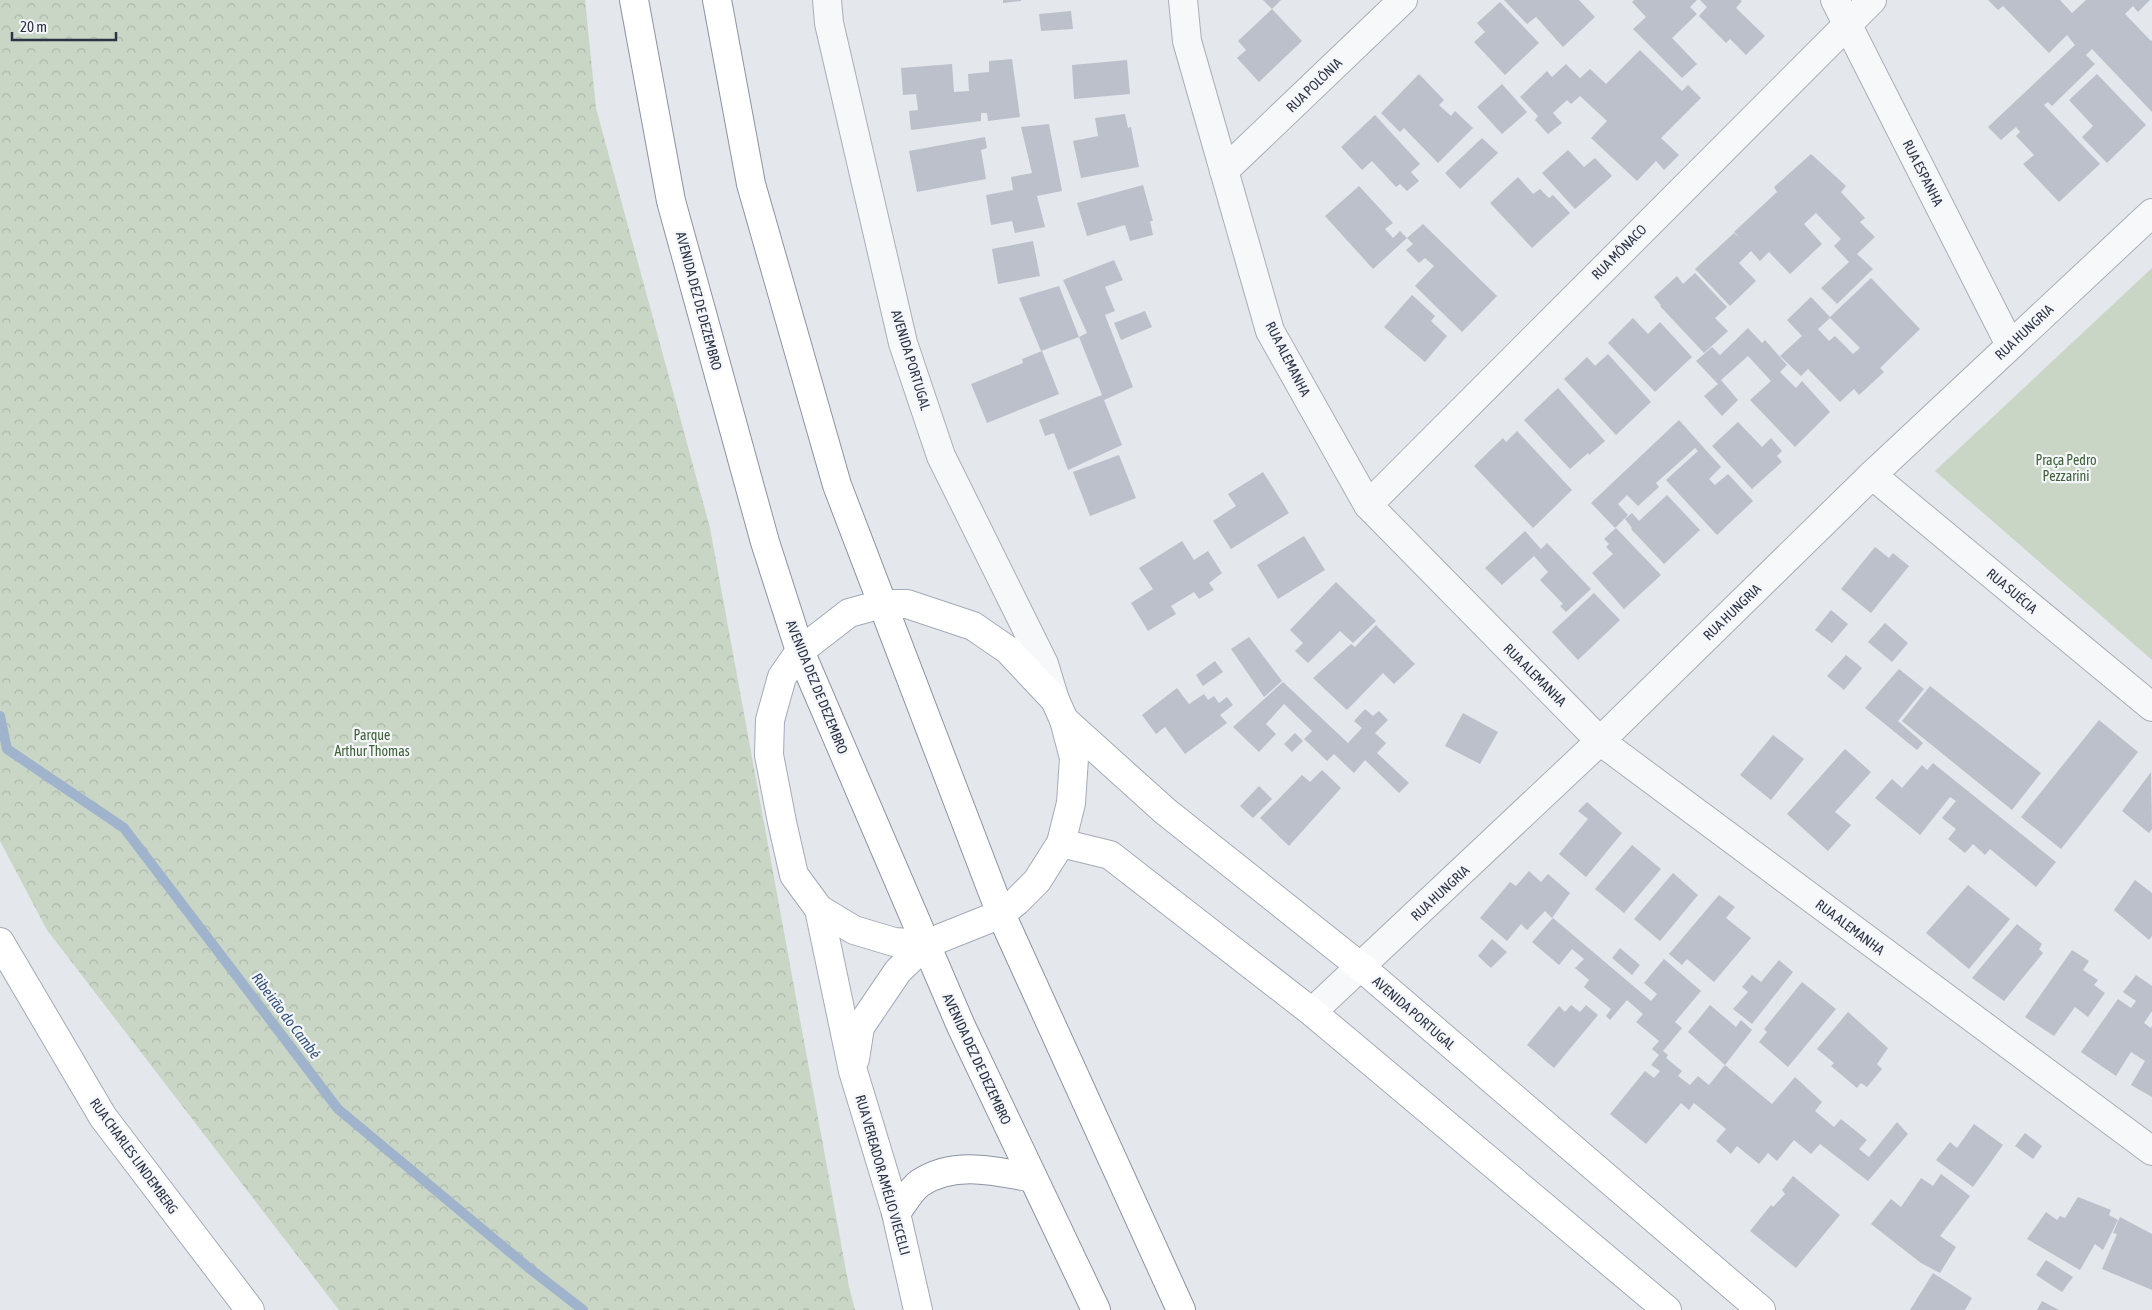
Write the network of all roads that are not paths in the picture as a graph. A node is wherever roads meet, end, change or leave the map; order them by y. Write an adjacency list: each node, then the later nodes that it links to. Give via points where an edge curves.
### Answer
1 (634, 0): 14 (main road, AVENIDA DEZ DE DEZEMBRO, via 671,201 764,542)
2 (717, 0): 13 (main road, via 750,184 837,485)
3 (827, 0): 16 (street, AVENIDA PORTUGAL, via 829,23 903,343 941,456 1044,664)
4 (1183, 0): 8 (street, RUA ALEMANHA, via 1187,41)
5 (1403, 0): 8 (street, RUA POLÔNIA)
6 (1872, 0): 7 (street, RUA MÔNACO)
7 (1841, 12): 10 (street, RUA ESPANHA); 12 (street, RUA MÔNACO)
8 (1224, 171): 12 (street, RUA ALEMANHA, via 1270,331)
9 (2152, 213): 10 (street, RUA HUNGRIA)
10 (2010, 345): 11 (street, RUA HUNGRIA)
11 (1872, 475): 15 (street, RUA SUÉCIA); 17 (street, RUA HUNGRIA)
12 (1368, 505): 17 (street, RUA ALEMANHA)
13 (882, 604): 14 (main road, via 849,613); 16 (main road, via 907,604 973,626 1008,650); 20 (main road)
14 (800, 652): 19 (main road, via 782,677 770,720 769,755 794,875); 22 (main road, AVENIDA DEZ DE DEZEMBRO)
15 (2152, 707)
16 (1060, 710): 18 (main road, via 1074,758 1071,803); 23 (main road, AVENIDA PORTUGAL, via 1165,811)
17 (1600, 742): 23 (street, RUA HUNGRIA); 26 (street, RUA ALEMANHA)
18 (1061, 843): 20 (main road, via 1037,881); 24 (main road, via 1110,855)
19 (819, 909): 22 (main road, via 854,930 894,942); 25 (main road, RUA VEREADOR AMÉLIO VIECELLI)
20 (1001, 914): 22 (main road); 32 (main road)
21 (0, 942): 29 (main road, RUA CHARLES LINDEMBERG, via 103,1117)
22 (926, 944): 25 (main road, RUA VEREADOR AMÉLIO VIECELLI, via 898,971 860,1027); 27 (main road, AVENIDA DEZ DE DEZEMBRO, via 960,1026)
23 (1361, 967): 24 (street, RUA HUNGRIA); 34 (main road, AVENIDA PORTUGAL)
24 (1312, 1012): 33 (main road)
25 (852, 1071): 28 (main road, RUA VEREADOR AMÉLIO VIECELLI)
26 (2152, 1151)
27 (1033, 1178): 28 (main road, via 988,1169 950,1170 920,1184); 31 (main road, AVENIDA DEZ DE DEZEMBRO)
28 (896, 1213): 30 (main road, RUA VEREADOR AMÉLIO VIECELLI)
29 (250, 1310)
30 (918, 1310)
31 (1096, 1310)
32 (1181, 1310)
33 (1667, 1310)
34 (1761, 1310)

